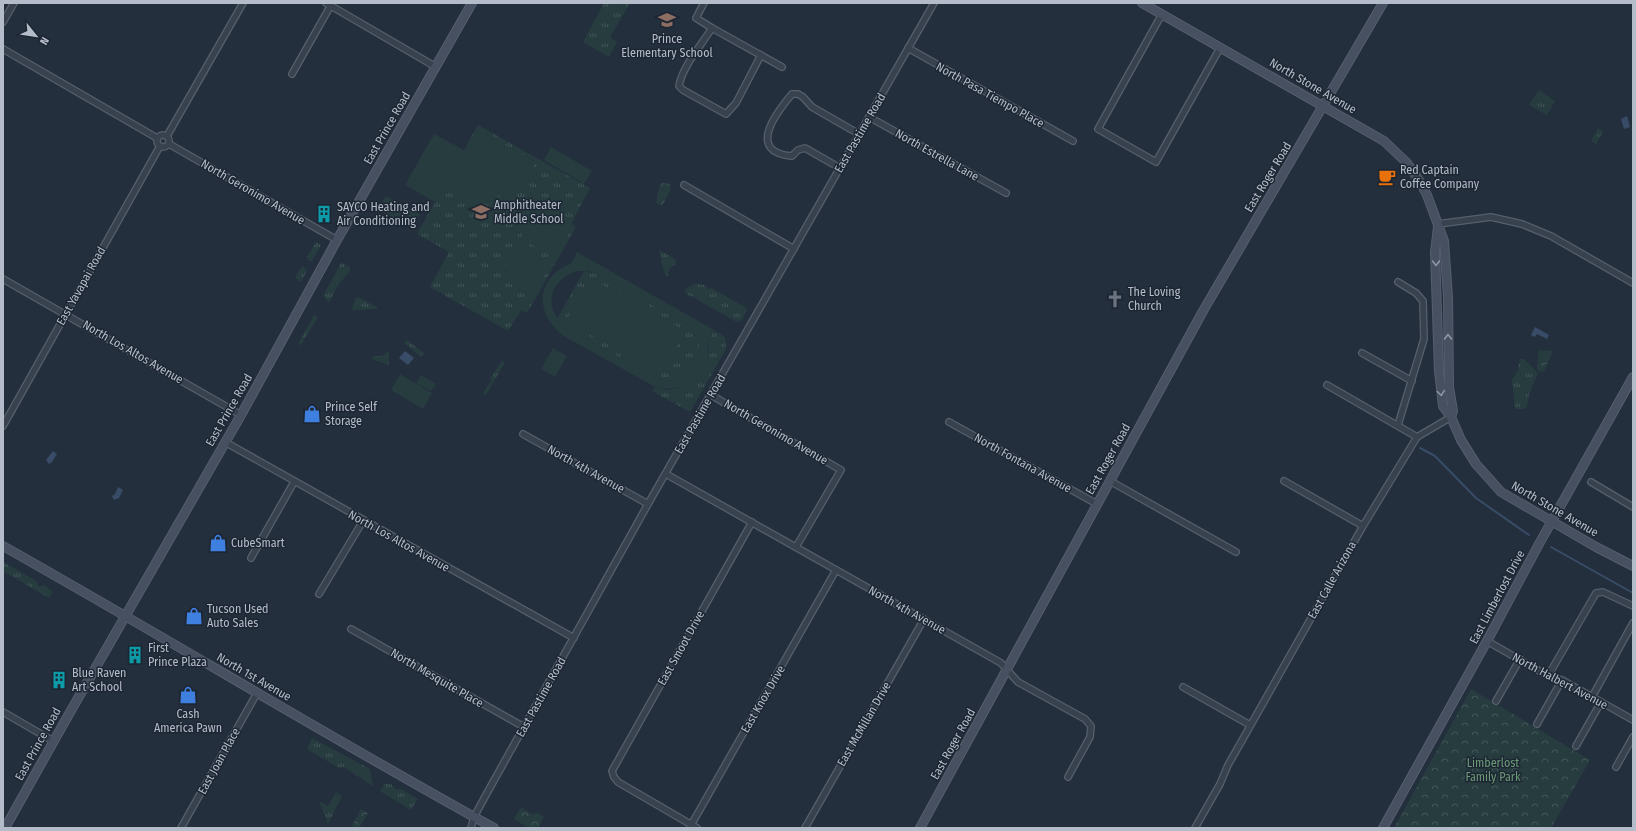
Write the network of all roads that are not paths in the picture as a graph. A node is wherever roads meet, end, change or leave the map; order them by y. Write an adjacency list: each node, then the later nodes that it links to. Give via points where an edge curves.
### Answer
1 (14, 3): 10 (street)
2 (242, 3): 22 (street)
3 (472, 3): 16 (main road, East Prince Road)
4 (704, 3): 11 (street, via 696,18)
5 (934, 3): 12 (street, East Pastime Road)
6 (1142, 3): 9 (main road, North Stone Avenue)
7 (1383, 3): 19 (main road, East Roger Road)
8 (328, 4): 16 (street); 18 (street)
9 (1162, 14): 13 (main road, North Stone Avenue); 13 (street, via 1098,129 1156,162)
10 (3, 22)
11 (712, 28): 15 (street); 15 (street, via 684,71 679,86 683,90 726,114 736,103)
12 (908, 48): 20 (street, East Pastime Road); 24 (street, North Pasa Tiempo Place)
13 (1220, 48): 19 (main road, North Stone Avenue)
14 (3, 49): 23 (street)
15 (761, 56): 17 (street)
16 (436, 67): 31 (main road, East Prince Road)
17 (782, 67)
18 (292, 74)
19 (1324, 106): 30 (main road, North Stone Avenue, via 1384,141 1407,163 1427,195); 53 (main road, East Roger Road, via 1203,311)
20 (869, 117): 21 (street, East Pastime Road); 29 (street, North Estrella Lane)
21 (859, 134): 27 (street, East Pastime Road); 27 (street, via 812,107 798,94 792,94 779,110 766,136 768,144 774,150 784,156 792,156 798,150 806,148)
22 (167, 136): 23 (street, via 160,135); 25 (street)
23 (157, 138): 26 (street)
24 (1073, 142)
25 (169, 144): 26 (street); 31 (street, North Geronimo Avenue)
26 (160, 146): 36 (street, East Yavapai Road)
27 (840, 168): 32 (street, East Pastime Road)
28 (684, 184): 32 (street)
29 (1006, 193)
30 (1438, 224): 35 (street, via 1491,217 1522,224 1551,236); 45 (main road, North Stone Avenue, one-way to 30, via 1453,411 1449,387 1446,265 1444,241); 45 (main road, North Stone Avenue, one-way to 45, via 1435,252 1438,372 1443,406)
31 (337, 240): 44 (main road, East Prince Road)
32 (794, 249): 41 (street, East Pastime Road)
33 (3, 279): 36 (street, North Los Altos Avenue)
34 (1398, 282): 39 (street, via 1416,293 1423,301 1424,339)
35 (1633, 283)
36 (65, 314): 43 (street, East Yavapai Road); 44 (street, North Los Altos Avenue)
37 (1362, 353): 39 (street)
38 (1633, 377): 61 (main road, East Limberlost Drive)
39 (1412, 381): 47 (street)
40 (1327, 385): 47 (street)
41 (711, 395): 52 (street, East Pastime Road); 65 (street, North Geronimo Avenue, via 841,470)
42 (3, 411): 43 (street)
43 (9, 415): 48 (street, East Yavapai Road)
44 (241, 415): 51 (main road, East Prince Road)
45 (1451, 418): 50 (street); 61 (main road, North Stone Avenue, via 1476,464 1501,492)
46 (949, 422): 58 (street, North Fontana Avenue)
47 (1398, 425): 50 (street)
48 (3, 426)
49 (523, 434): 57 (street, North 4th Avenue)
50 (1417, 437): 63 (street, East Calle Arizona)
51 (225, 442): 54 (street, North Los Altos Avenue); 72 (main road, East Prince Road)
52 (666, 474): 57 (street, East Pastime Road); 62 (street, North 4th Avenue)
53 (1110, 481): 58 (main road, East Roger Road); 66 (street)
54 (294, 482): 60 (street, North Los Altos Avenue); 67 (street)
55 (1284, 482): 63 (street)
56 (1590, 482): 59 (street)
57 (648, 504): 76 (street, East Pastime Road)
58 (1097, 504): 79 (main road, East Roger Road)
59 (1633, 506)
60 (363, 521): 70 (street); 76 (street, North Los Altos Avenue)
61 (1552, 521): 68 (main road, North Stone Avenue); 77 (main road, East Limberlost Drive)
62 (752, 522): 65 (street, North 4th Avenue); 98 (street, East Smoot Drive, via 611,776)
63 (1363, 526): 90 (street, East Calle Arizona)
64 (3, 546): 72 (main road, North 1st Avenue)
65 (796, 547): 69 (street, North 4th Avenue)
66 (1236, 552)
67 (251, 558)
68 (1633, 566)
69 (836, 570): 73 (street, North 4th Avenue); 98 (street, East Knox Drive)
70 (319, 594)
71 (1633, 606): 80 (street, via 1603,592 1596,593)
72 (125, 615): 83 (main road, North 1st Avenue); 93 (main road, East Prince Road)
73 (924, 619): 79 (street, North 4th Avenue, via 1001,663); 104 (street, East McMillan Drive)
74 (1633, 623): 84 (street)
75 (351, 629): 91 (street, North Mesquite Place)
76 (574, 638): 91 (street, East Pastime Road)
77 (1487, 641): 78 (street, North Halbert Avenue); 107 (main road, East Limberlost Drive)
78 (1520, 660): 80 (street, North Halbert Avenue); 85 (street)
79 (1006, 670): 96 (street, North 4th Avenue, via 1018,682 1089,723 1090,737); 105 (main road, East Roger Road)
80 (1548, 676): 81 (street, North Halbert Avenue)
81 (1562, 680): 84 (street, North Halbert Avenue); 89 (street)
82 (1183, 688): 90 (street)
83 (257, 693): 97 (main road, North 1st Avenue); 100 (street, East Joan Place)
84 (1592, 697): 86 (street, North Halbert Avenue)
85 (1496, 701)
86 (1601, 702): 88 (street, North Halbert Avenue); 94 (street)
87 (3, 712): 93 (street)
88 (1633, 720)
89 (1537, 724)
90 (1250, 725): 106 (street, East Calle Arizona)
91 (524, 727): 97 (street, East Pastime Road)
92 (1633, 737): 95 (street)
93 (53, 741): 99 (main road, East Prince Road)
94 (1576, 746)
95 (1616, 768)
96 (1068, 777)
97 (474, 817): 101 (street, East Pastime Road); 102 (main road, North 1st Avenue)
98 (690, 826): 103 (street)
99 (5, 828)
100 (181, 828)
101 (471, 828)
102 (494, 828)
103 (697, 828)
104 (805, 828)
105 (920, 828)
106 (1195, 828)
107 (1383, 828)

